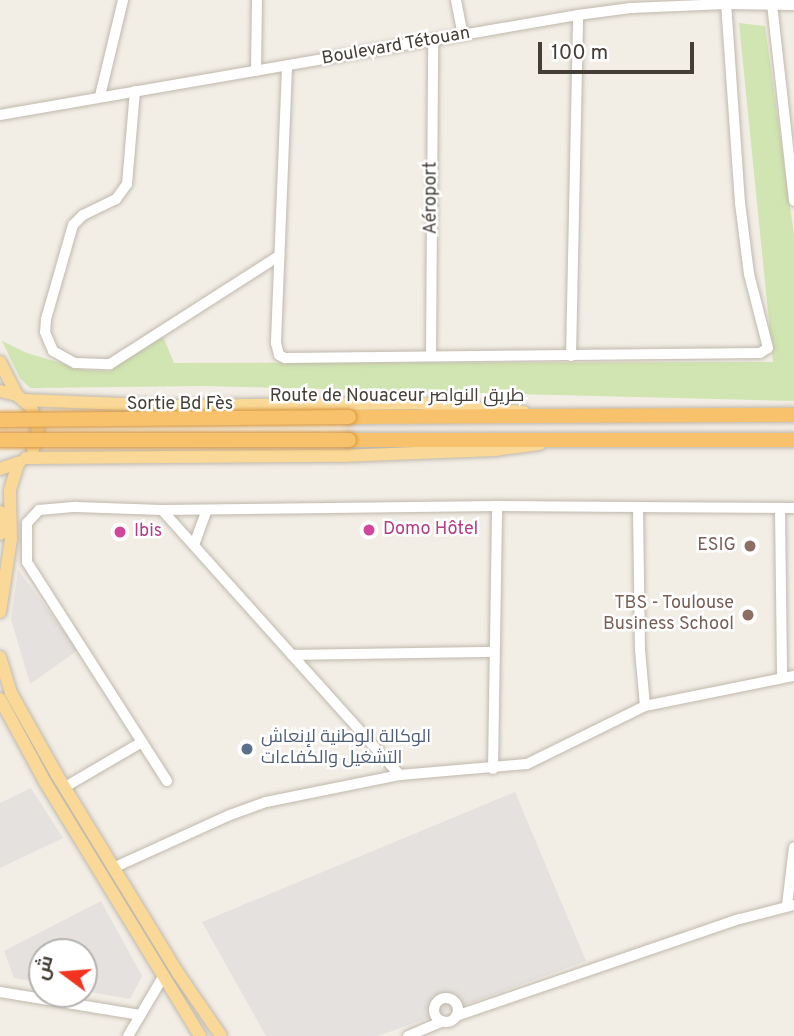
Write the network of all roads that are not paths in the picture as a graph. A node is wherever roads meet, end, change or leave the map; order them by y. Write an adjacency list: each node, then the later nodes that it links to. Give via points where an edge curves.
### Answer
1 (123, 0): 13 (street)
2 (257, 0): 11 (street)
3 (456, 0): 8 (street)
4 (726, 4): 5 (street, Boulevard Tétouan); 7 (street, Boulevard Tétouan); 18 (street, via 740,203 750,274 768,348 760,353)
5 (772, 4): 6 (street, Boulevard Tétouan); 15 (street)
6 (794, 5)
7 (578, 15): 8 (street, Boulevard Tétouan); 18 (street)
8 (463, 35): 9 (street, Boulevard Tétouan)
9 (433, 41): 10 (street, Boulevard Tétouan); 17 (street, Aéroport)
10 (287, 67): 11 (street, Boulevard Tétouan); 16 (street)
11 (256, 71): 12 (street, Boulevard Tétouan)
12 (135, 90): 13 (street, Boulevard Tétouan); 16 (street, via 127,184 116,199 73,225 46,319 45,332 53,351 75,363 110,364)
13 (100, 96): 14 (street, Boulevard Tétouan)
14 (0, 115)
15 (794, 201)
16 (279, 256): 17 (street, via 279,355)
17 (431, 355): 18 (street)
18 (571, 356)
19 (0, 362): 21 (main road)
20 (0, 391): 21 (main road, Sortie Bd Fès)
21 (20, 397): 22 (main road, Sortie Bd Fès, via 172,406 417,403); 28 (main road, via 31,407 38,428 37,439)
22 (545, 415): 23 (highway, Route de Nouaceur طريق النواصر); 24 (highway, Route de Nouaceur طريق النواصر, bridge)
23 (794, 415)
24 (0, 419)
25 (0, 440): 26 (highway, bridge)
26 (551, 440): 27 (highway); 28 (main road, via 495,450)
27 (794, 440)
28 (22, 461): 29 (main road); 39 (main road, via 10,490 10,539)
29 (0, 469)
30 (497, 506): 31 (street); 35 (street); 40 (street)
31 (638, 508): 32 (street); 46 (street)
32 (780, 508): 33 (street); 43 (street)
33 (794, 508)
34 (162, 510): 35 (street); 38 (street); 49 (street, via 48,508 30,516 25,532 27,562)
35 (207, 510): 38 (street)
36 (0, 512): 37 (main road)
37 (0, 534)
38 (194, 545): 41 (street)
39 (0, 612)
40 (494, 652): 41 (street); 50 (street)
41 (292, 655): 51 (street)
42 (0, 657): 53 (main road, via 10,693)
43 (782, 676): 44 (street); 46 (street)
44 (794, 676)
45 (0, 699): 48 (main road)
46 (645, 706): 50 (street, via 527,764)
47 (0, 711): 48 (main road)
48 (10, 723): 57 (main road)
49 (142, 742): 52 (street); 53 (street)
50 (493, 769): 51 (street)
51 (400, 775): 55 (street, via 266,802)
52 (167, 781)
53 (65, 788): 55 (main road)
54 (794, 847): 56 (street)
55 (113, 868): 64 (main road)
56 (790, 905): 60 (street)
57 (163, 977): 59 (street); 63 (main road)
58 (0, 992): 59 (street)
59 (140, 1015): 62 (street)
60 (456, 1016): 61 (street); 61 (street, via 455,1003 441,999 434,1010)
61 (443, 1021): 65 (street)
62 (128, 1036)
63 (200, 1036)
64 (221, 1036)
65 (408, 1036)

